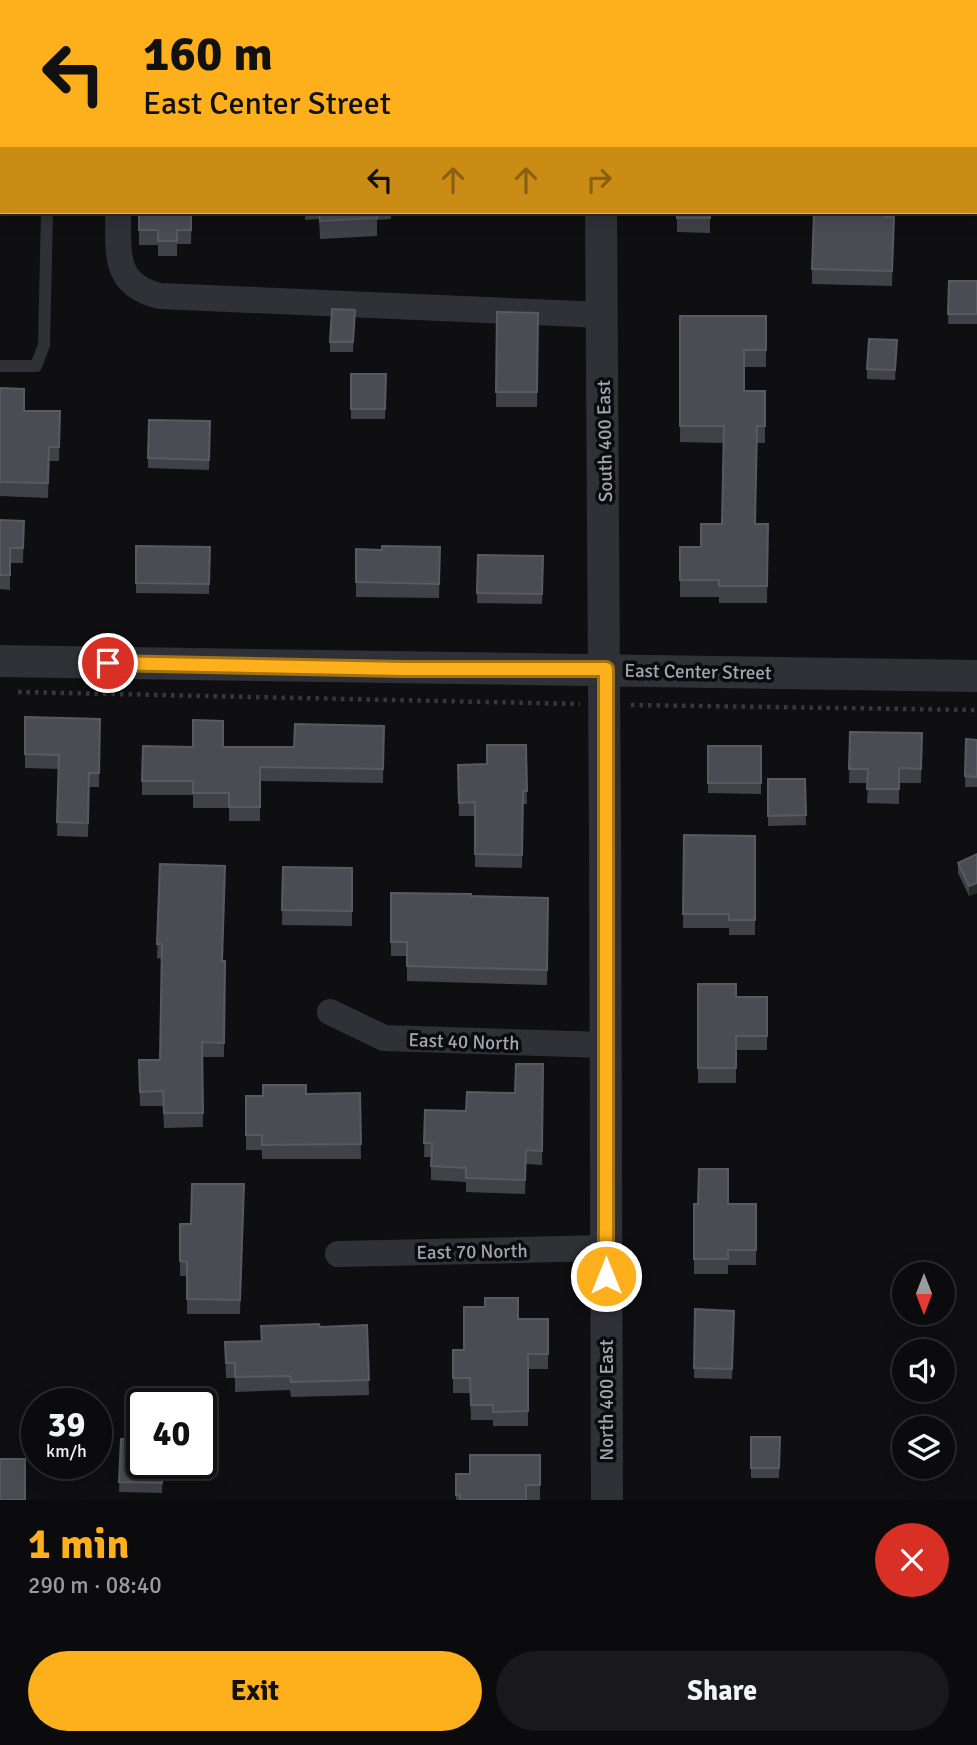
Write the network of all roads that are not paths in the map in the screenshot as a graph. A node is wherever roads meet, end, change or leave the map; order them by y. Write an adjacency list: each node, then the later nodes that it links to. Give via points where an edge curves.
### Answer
1 (47, 214): 5 (lane, via 44,345 36,366)
2 (118, 214): 4 (street, via 119,263 125,275 145,292 160,296)
3 (601, 214): 4 (street, South 400 East)
4 (603, 315): 7 (street, South 400 East)
5 (0, 366)
6 (0, 662): 7 (street, East Center Street)
7 (606, 669): 8 (street, East Center Street); 10 (street, North 400 East)
8 (977, 676)
9 (330, 1012): 10 (street, East 40 North, via 384,1038)
10 (605, 1045): 11 (street, North 400 East)
11 (606, 1248): 12 (street, East 70 North); 13 (street, North 400 East)
12 (338, 1254)
13 (607, 1500)

